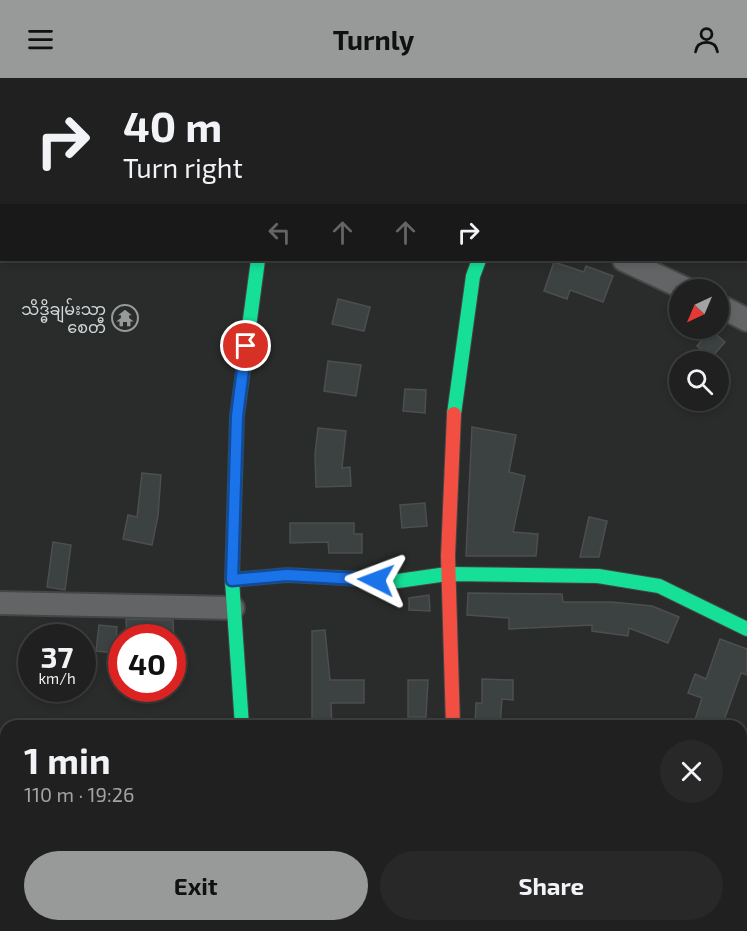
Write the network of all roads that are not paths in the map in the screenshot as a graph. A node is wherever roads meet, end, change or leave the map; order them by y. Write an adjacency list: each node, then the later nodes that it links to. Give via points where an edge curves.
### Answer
1 (258, 261): 8 (main road, via 237,416)
2 (479, 261): 7 (main road, via 457,386)
3 (626, 261): 4 (street)
4 (669, 281)
5 (729, 310): 6 (street)
6 (747, 320)
7 (447, 574): 8 (main road, via 398,581 287,575); 11 (main road, via 598,576 659,586); 13 (main road)
8 (232, 580): 10 (main road)
9 (0, 603): 10 (street)
10 (233, 608): 12 (main road)
11 (747, 629)
12 (242, 720)
13 (453, 720)

